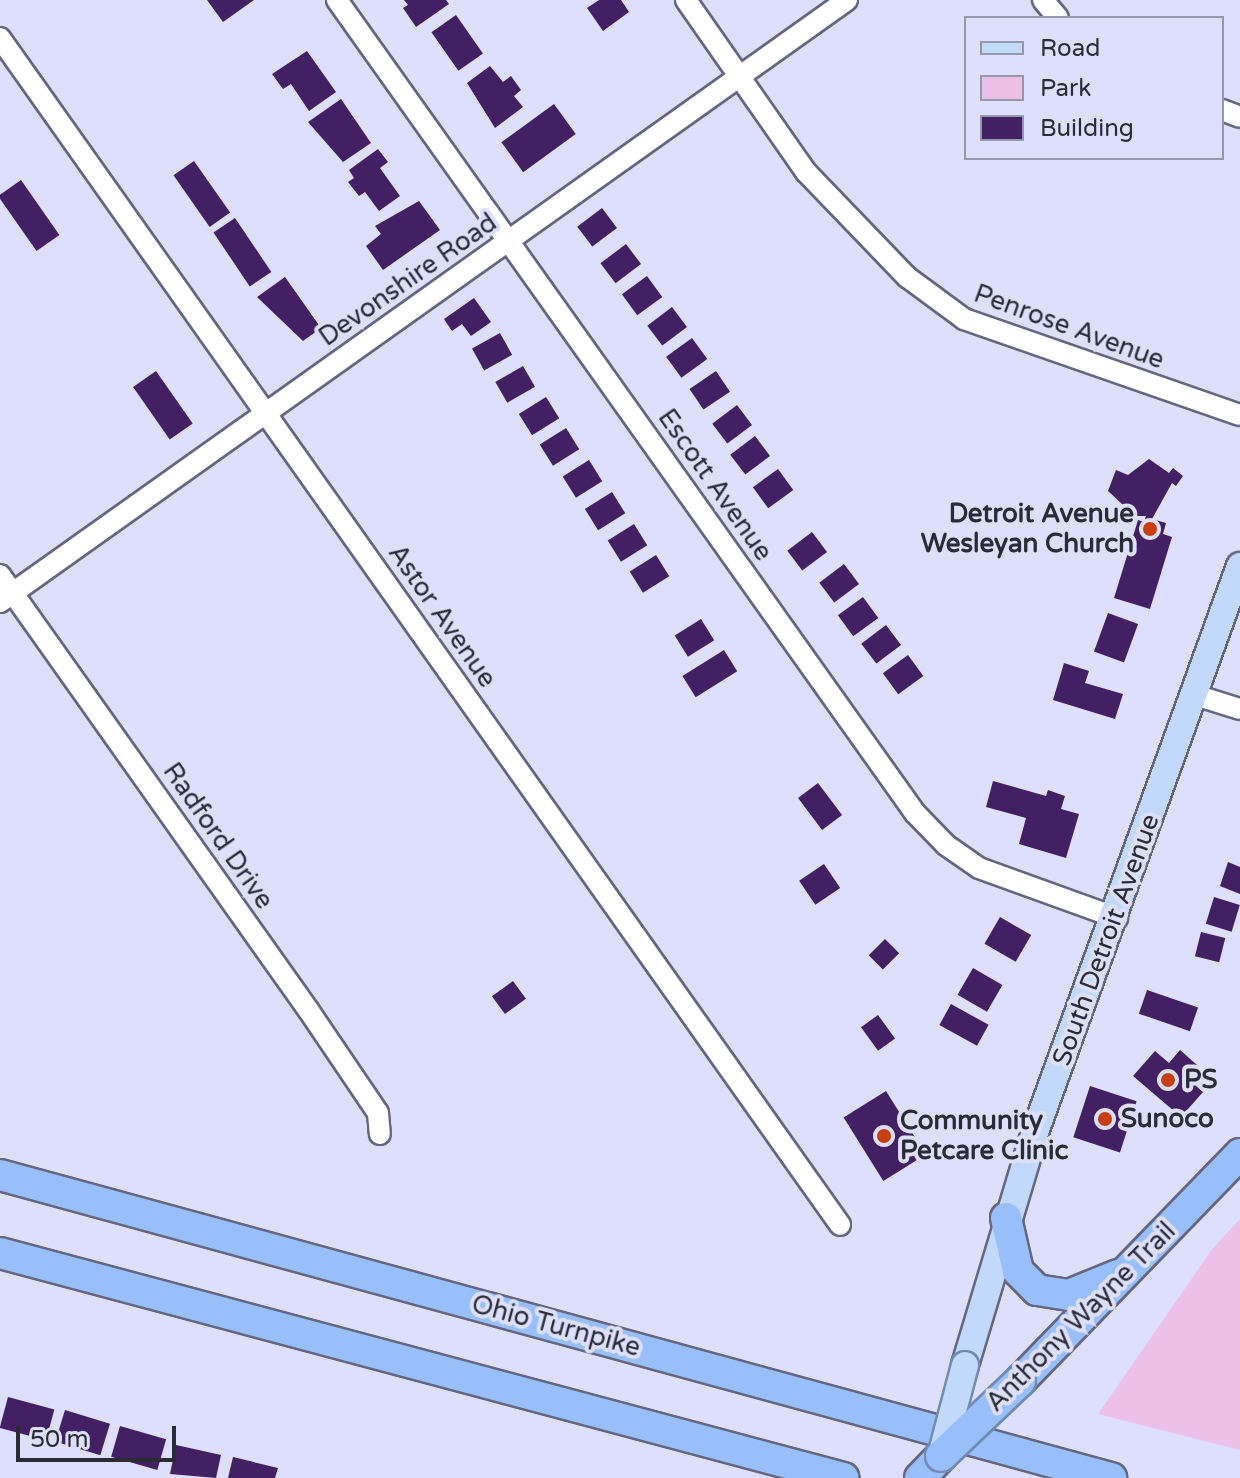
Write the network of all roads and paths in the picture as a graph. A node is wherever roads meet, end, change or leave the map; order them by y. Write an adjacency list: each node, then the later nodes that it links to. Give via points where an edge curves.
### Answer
1 (337, 0): 8 (street, Escott Avenue)
2 (686, 0): 7 (street, Penrose Avenue)
3 (847, 0): 7 (street, Devonshire Road)
4 (1043, 0): 5 (street)
5 (1056, 16)
6 (0, 38): 9 (street, Astor Avenue)
7 (740, 76): 8 (street, Devonshire Road); 10 (street, Penrose Avenue, via 806,172 860,233 964,319)
8 (510, 240): 9 (street, Devonshire Road); 16 (street, Escott Avenue, via 915,813 946,845 979,868)
9 (266, 413): 13 (street, Devonshire Road); 21 (street, Astor Avenue)
10 (1240, 415)
11 (1240, 566): 14 (main road, South Detroit Avenue)
12 (0, 575): 13 (street, Radford Drive)
13 (6, 597): 17 (street, Radford Drive, via 309,1011 378,1113)
14 (1195, 695): 15 (street); 16 (main road, South Detroit Avenue)
15 (1240, 709)
16 (1117, 918): 20 (main road, South Detroit Avenue)
17 (380, 1134)
18 (1240, 1154): 23 (highway, Anthony Wayne Trail)
19 (0, 1175): 27 (highway, Ohio Turnpike)
20 (1006, 1218): 23 (highway, via 1018,1271 1037,1290 1069,1295); 24 (main road, South Detroit Avenue, bridge)
21 (840, 1225)
22 (0, 1253): 25 (highway)
23 (1127, 1271): 24 (highway, Anthony Wayne Trail, bridge)
24 (941, 1456): 26 (highway, Anthony Wayne Trail)
25 (843, 1478)
26 (920, 1478)
27 (1111, 1478)

